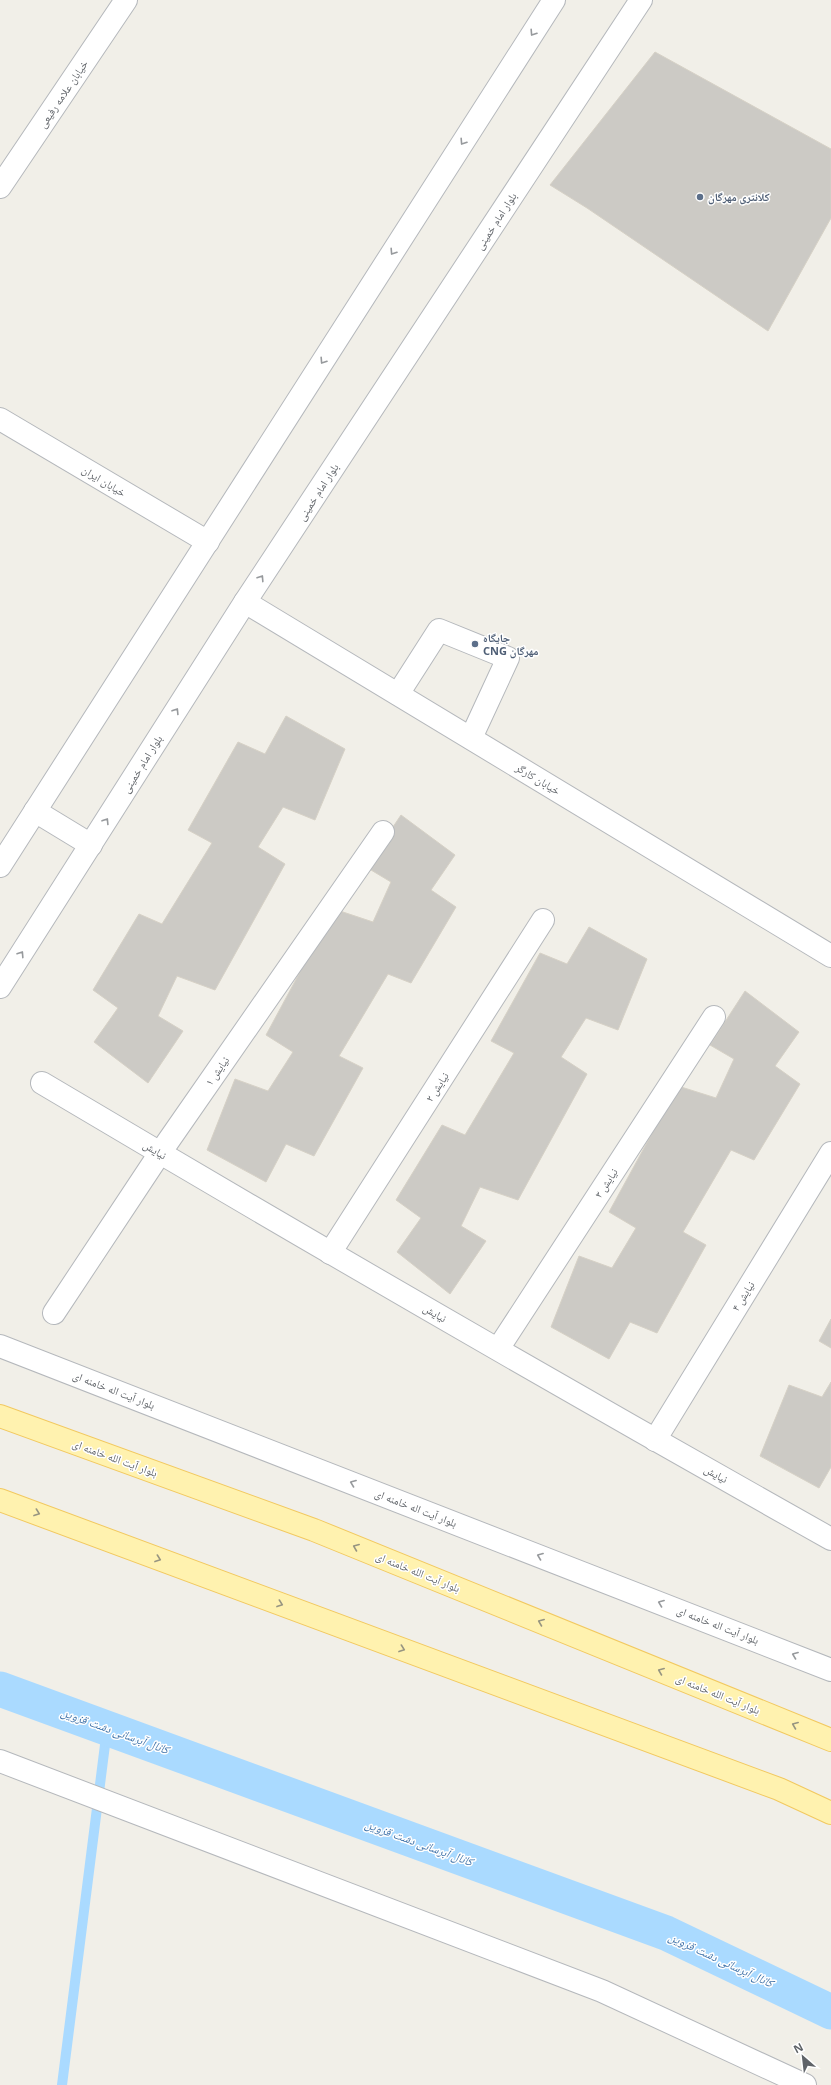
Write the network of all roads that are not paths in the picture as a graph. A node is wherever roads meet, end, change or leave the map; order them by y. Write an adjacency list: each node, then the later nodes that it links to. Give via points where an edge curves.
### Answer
1 (126, 0): 4 (street, خیابان علامه رفیعی)
2 (554, 0): 6 (street, one-way to 6)
3 (642, 0): 7 (street, بلوار امام خمینی, one-way to 3)
4 (0, 187)
5 (0, 419): 6 (street, خیابان ایران)
6 (208, 542): 10 (street)
7 (246, 602): 8 (street, خیابان کارگر); 12 (street, بلوار امام خمینی, one-way to 7)
8 (398, 694): 9 (street, خیابان کارگر); 9 (street, via 439,630 508,658)
9 (471, 738): 15 (street, خیابان کارگر)
10 (35, 811): 12 (street); 13 (street)
11 (383, 832): 19 (street, نیایش ۱)
12 (91, 845): 16 (street, بلوار امام خمینی, one-way to 12)
13 (0, 866)
14 (543, 920): 21 (street, نیایش ۲)
15 (831, 956)
16 (0, 987)
17 (714, 1016): 24 (street, نیایش ۳)
18 (42, 1083): 19 (street, نیایش)
19 (160, 1153): 21 (street, نیایش); 22 (street, نیایش ۱)
20 (831, 1153): 26 (street, نیایش ۴)
21 (330, 1253): 24 (street, نیایش)
22 (54, 1313)
23 (0, 1346): 29 (street, بلوار آیت اله خامنه ای, one-way to 23)
24 (498, 1349): 26 (street, نیایش)
25 (0, 1416): 30 (main road, بلوار آیت الله خامنه ای, one-way to 25, via 314,1530)
26 (655, 1440): 28 (street, نیایش)
27 (0, 1500): 32 (main road, one-way to 32, via 779,1790)
28 (831, 1539)
29 (831, 1670)
30 (831, 1740)
31 (0, 1761): 33 (street, via 602,1991)
32 (831, 1812)
33 (805, 2085)

